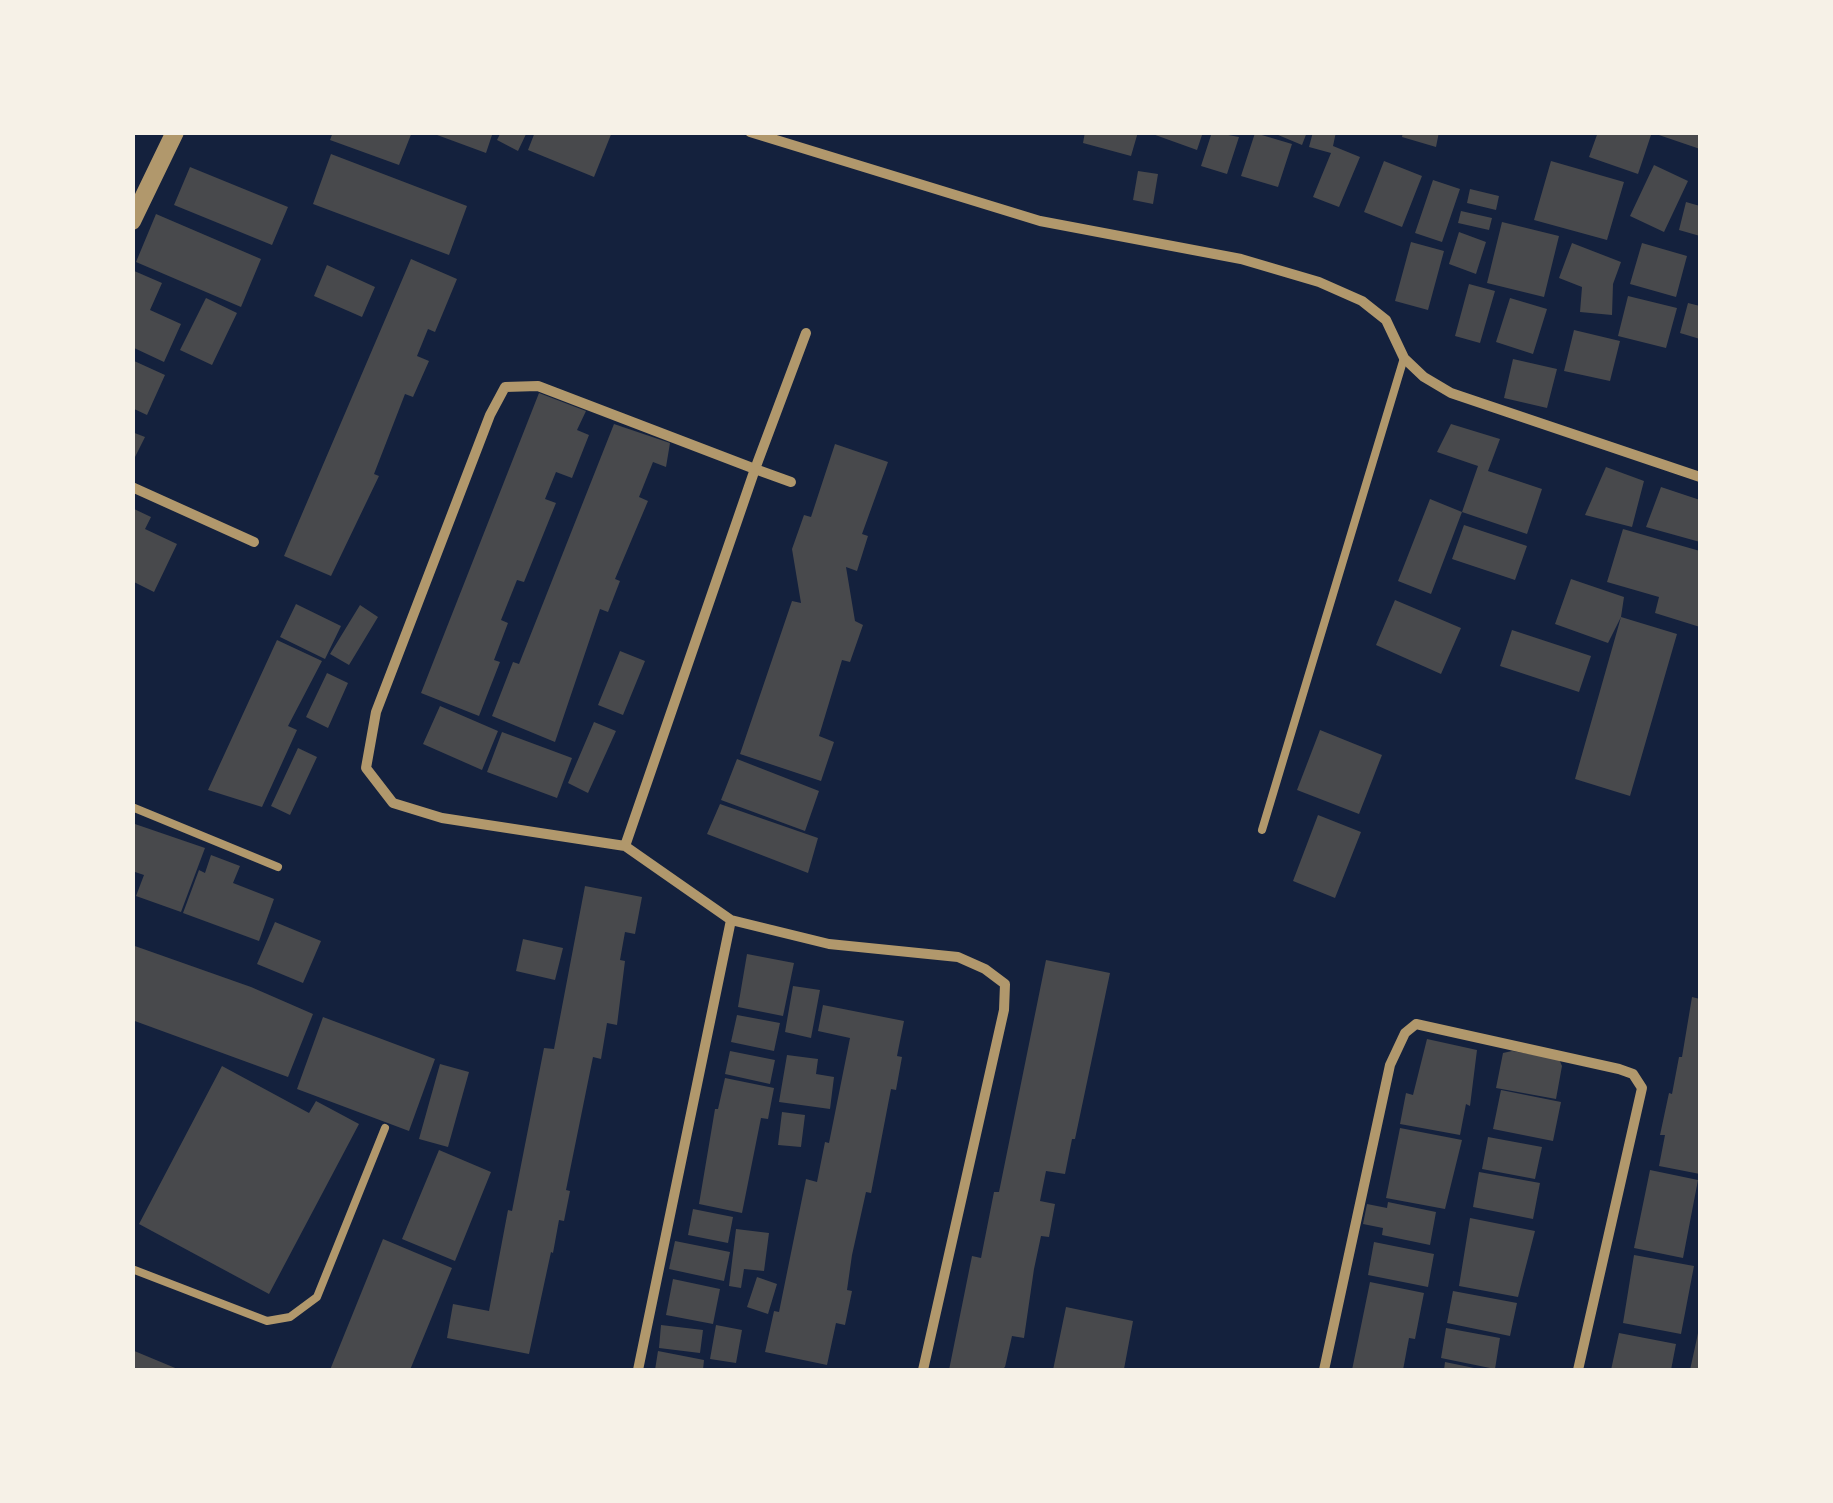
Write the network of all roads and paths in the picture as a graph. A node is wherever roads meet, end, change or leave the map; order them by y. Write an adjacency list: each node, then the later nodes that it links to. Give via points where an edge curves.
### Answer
1 (175, 132): 3 (street)
2 (750, 132): 5 (street, via 1040,221 1240,259 1319,282 1362,300 1386,320)
3 (132, 221)
4 (806, 333): 6 (street)
5 (1404, 358): 7 (street, via 1450,393); 12 (lane)
6 (756, 469): 8 (street); 13 (street); 13 (street, via 538,386 504,387 376,712 366,768 394,802 442,818)
7 (1700, 476)
8 (791, 482)
9 (132, 487): 10 (street)
10 (254, 542)
11 (132, 807): 14 (lane)
12 (1262, 830)
13 (626, 846): 15 (street)
14 (278, 867)
15 (732, 920): 18 (street); 19 (street, via 829,944 958,957 1004,984 1004,1010)
16 (385, 1128): 17 (lane, via 317,1297 290,1318 267,1321)
17 (132, 1268)
18 (638, 1370)
19 (923, 1370)
20 (1324, 1370): 21 (street, via 1390,1065 1416,1024 1618,1068 1634,1074 1642,1088)
21 (1578, 1370)

